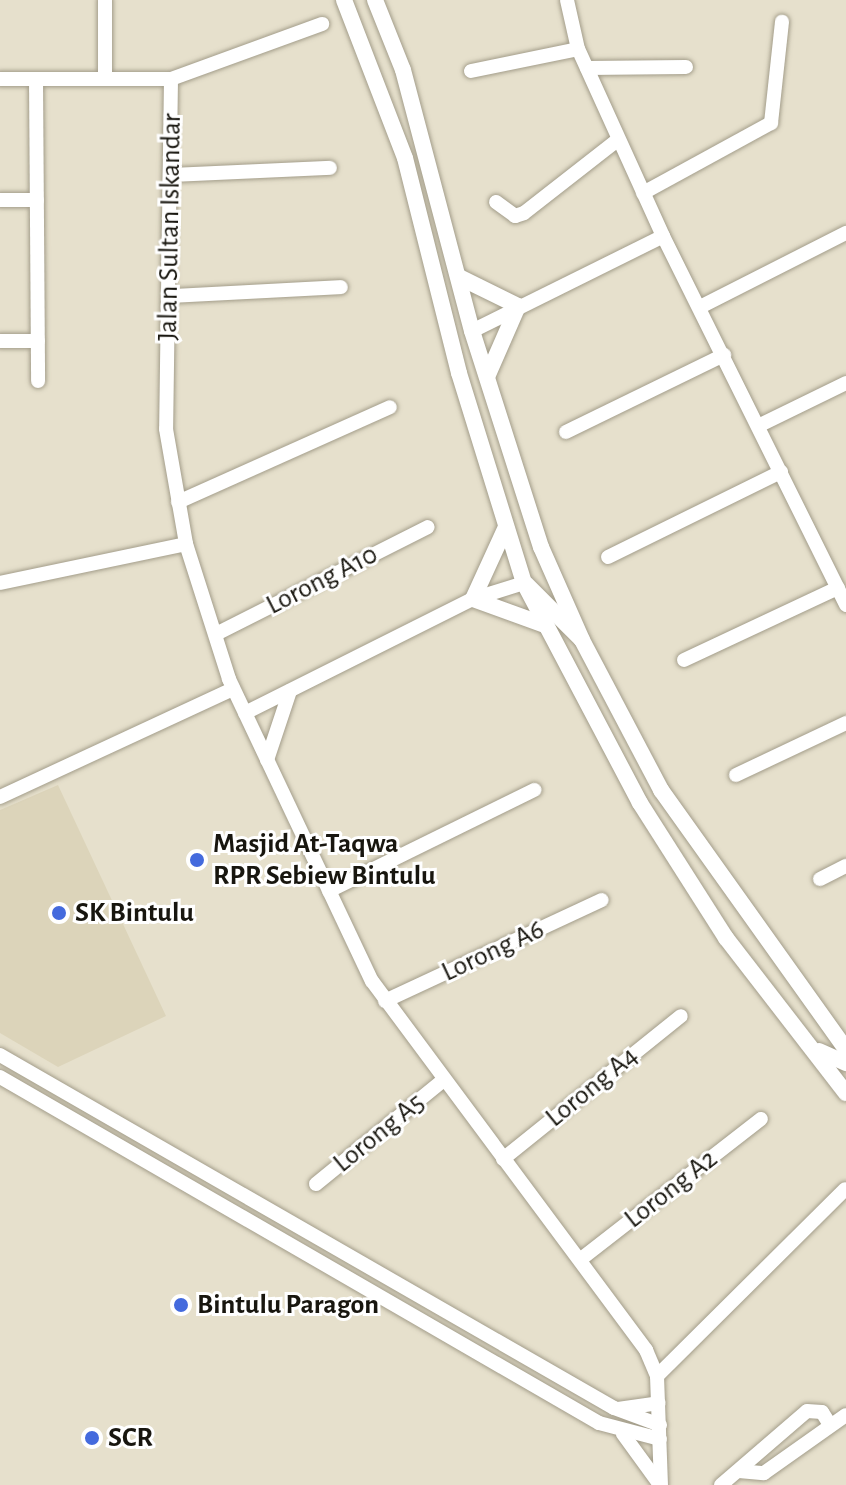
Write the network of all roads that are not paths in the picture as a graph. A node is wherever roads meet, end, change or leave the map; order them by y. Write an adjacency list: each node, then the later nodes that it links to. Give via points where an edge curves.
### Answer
1 (105, 0): 13 (street)
2 (344, 0): 33 (street, via 405,158)
3 (375, 0): 24 (street, via 403,70)
4 (567, 0): 7 (street)
5 (782, 22): 18 (street, via 771,123)
6 (322, 24): 14 (street)
7 (578, 49): 9 (street); 10 (street)
8 (686, 67): 9 (street, via 613,62)
9 (587, 68): 15 (street)
10 (471, 71)
11 (0, 79): 12 (street, Jalan Sultan Iskandar)
12 (36, 79): 13 (street, Jalan Sultan Iskandar); 20 (street)
13 (105, 79): 14 (street, Jalan Sultan Iskandar)
14 (171, 79): 17 (street, Jalan Sultan Iskandar)
15 (616, 141): 18 (street); 21 (street, via 524,213 515,216)
16 (330, 168): 17 (street)
17 (173, 175): 26 (street, Jalan Sultan Iskandar)
18 (643, 193): 23 (street)
19 (0, 200): 20 (street)
20 (37, 200): 31 (street)
21 (496, 202)
22 (846, 233): 28 (street)
23 (663, 236): 27 (street); 28 (street)
24 (459, 277): 27 (street); 29 (street)
25 (341, 287): 26 (street)
26 (172, 296): 41 (street, Jalan Sultan Iskandar, via 166,429)
27 (518, 306): 29 (street); 34 (street)
28 (700, 307): 32 (street)
29 (472, 331): 33 (street); 34 (street)
30 (0, 341): 31 (street)
31 (38, 341): 35 (street)
32 (724, 355): 38 (street); 39 (street)
33 (459, 373): 43 (street)
34 (487, 377): 53 (street, via 541,547)
35 (38, 381)
36 (846, 383): 38 (street)
37 (390, 407): 41 (street)
38 (758, 426): 40 (street)
39 (566, 432)
40 (781, 472): 45 (street); 48 (street)
41 (178, 502): 44 (street, Jalan Sultan Iskandar)
42 (428, 527): 52 (street, Lorong A10)
43 (505, 527): 47 (street); 49 (street)
44 (186, 544): 46 (street); 52 (street, Jalan Sultan Iskandar)
45 (608, 557)
46 (0, 583)
47 (524, 583): 49 (street); 51 (street); 53 (street)
48 (838, 588): 50 (street); 54 (street)
49 (473, 599): 51 (street); 56 (street)
50 (846, 605)
51 (545, 625): 71 (street, via 640,803 726,938)
52 (216, 634): 55 (street, Jalan Sultan Iskandar)
53 (582, 640): 69 (street, via 661,790)
54 (684, 660)
55 (233, 689): 57 (street, Jalan Sultan Iskandar); 62 (street)
56 (290, 691): 57 (street); 59 (street)
57 (245, 713): 59 (street, Jalan Sultan Iskandar)
58 (846, 723): 60 (street)
59 (267, 760): 65 (street, Jalan Sultan Iskandar)
60 (736, 775)
61 (534, 790): 65 (street)
62 (0, 797)
63 (846, 866): 64 (street)
64 (820, 879)
65 (329, 891): 67 (street, Jalan Sultan Iskandar)
66 (602, 900): 67 (street, Lorong A6)
67 (385, 1001): 76 (street, Jalan Sultan Iskandar)
68 (681, 1016): 79 (street, Lorong A4)
69 (825, 1025): 70 (street); 72 (street)
70 (846, 1030)
71 (807, 1041): 74 (street); 77 (street)
72 (846, 1049)
73 (0, 1055): 85 (street)
74 (846, 1063)
75 (0, 1077): 89 (street)
76 (441, 1082): 79 (street, Jalan Sultan Iskandar); 80 (street, Lorong A5)
77 (846, 1093)
78 (761, 1119): 82 (street, Lorong A2)
79 (503, 1159): 82 (street, Jalan Sultan Iskandar)
80 (316, 1184)
81 (845, 1189): 83 (street)
82 (581, 1259): 83 (street, Jalan Sultan Iskandar)
83 (657, 1376): 84 (street)
84 (659, 1403): 85 (street); 88 (street)
85 (614, 1408): 88 (street)
86 (846, 1415): 87 (street)
87 (830, 1425): 90 (street, via 822,1412 807,1411); 91 (street)
88 (660, 1432): 89 (street); 93 (street)
89 (623, 1434): 93 (street)
90 (765, 1446): 91 (street); 92 (street)
91 (779, 1462): 92 (street, via 756,1475)
92 (739, 1471): 94 (street)
93 (660, 1485)
94 (721, 1485)

